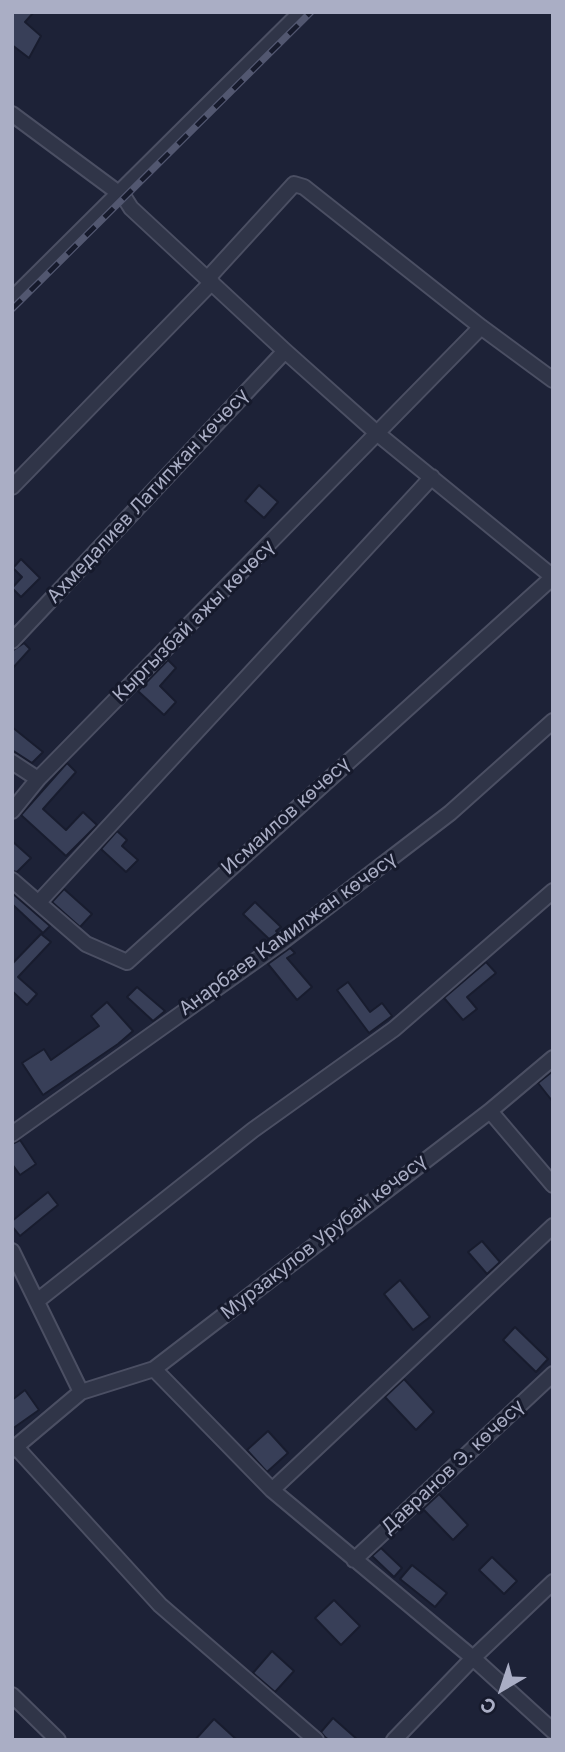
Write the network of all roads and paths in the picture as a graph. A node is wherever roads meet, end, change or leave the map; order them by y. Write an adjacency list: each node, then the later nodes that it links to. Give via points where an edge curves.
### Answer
1 (301, 12): 3 (street)
2 (12, 114): 3 (street)
3 (118, 193): 4 (street); 5 (street)
4 (210, 280): 6 (street, via 294,184 304,187); 7 (street); 11 (street)
5 (12, 299)
6 (481, 327): 8 (street); 9 (street, Кыргызбай ажы көчөсү)
7 (285, 351): 9 (street); 13 (street, Ахмедалиев Латипжан көчөсү)
8 (553, 380)
9 (378, 434): 10 (street); 16 (street, Кыргызбай ажы көчөсү)
10 (432, 477): 12 (street); 20 (street)
11 (12, 487)
12 (553, 577): 20 (street, Исмаилов көчөсү, via 127,962 86,944)
13 (12, 641)
14 (553, 721): 23 (street, Анарбаев Камилжан көчөсү, via 450,813 279,944)
15 (12, 762): 16 (street)
16 (38, 779): 17 (street, Кыргызбай ажы көчөсү)
17 (12, 811)
18 (12, 880): 20 (street, Исмаилов көчөсү)
19 (553, 891): 27 (street, via 394,1029 253,1130)
20 (38, 902)
21 (553, 1058): 22 (street, Мурзакулов Урубай көчөсү)
22 (490, 1111): 24 (street); 28 (street, Мурзакулов Урубай көчөсү)
23 (12, 1134)
24 (553, 1185)
25 (553, 1226): 32 (street)
26 (12, 1251): 27 (street)
27 (37, 1301): 30 (street)
28 (154, 1369): 30 (street, Мурзакулов Урубай көчөсү); 32 (street)
29 (553, 1374): 33 (street, Давранов Э. көчөсү)
30 (81, 1392): 31 (street)
31 (14, 1449): 39 (street, via 160,1605)
32 (272, 1490): 33 (street)
33 (354, 1560): 35 (street)
34 (553, 1582): 35 (street)
35 (473, 1658): 37 (street); 40 (street)
36 (12, 1695): 38 (street)
37 (553, 1731)
38 (58, 1740)
39 (316, 1740)
40 (394, 1740)

